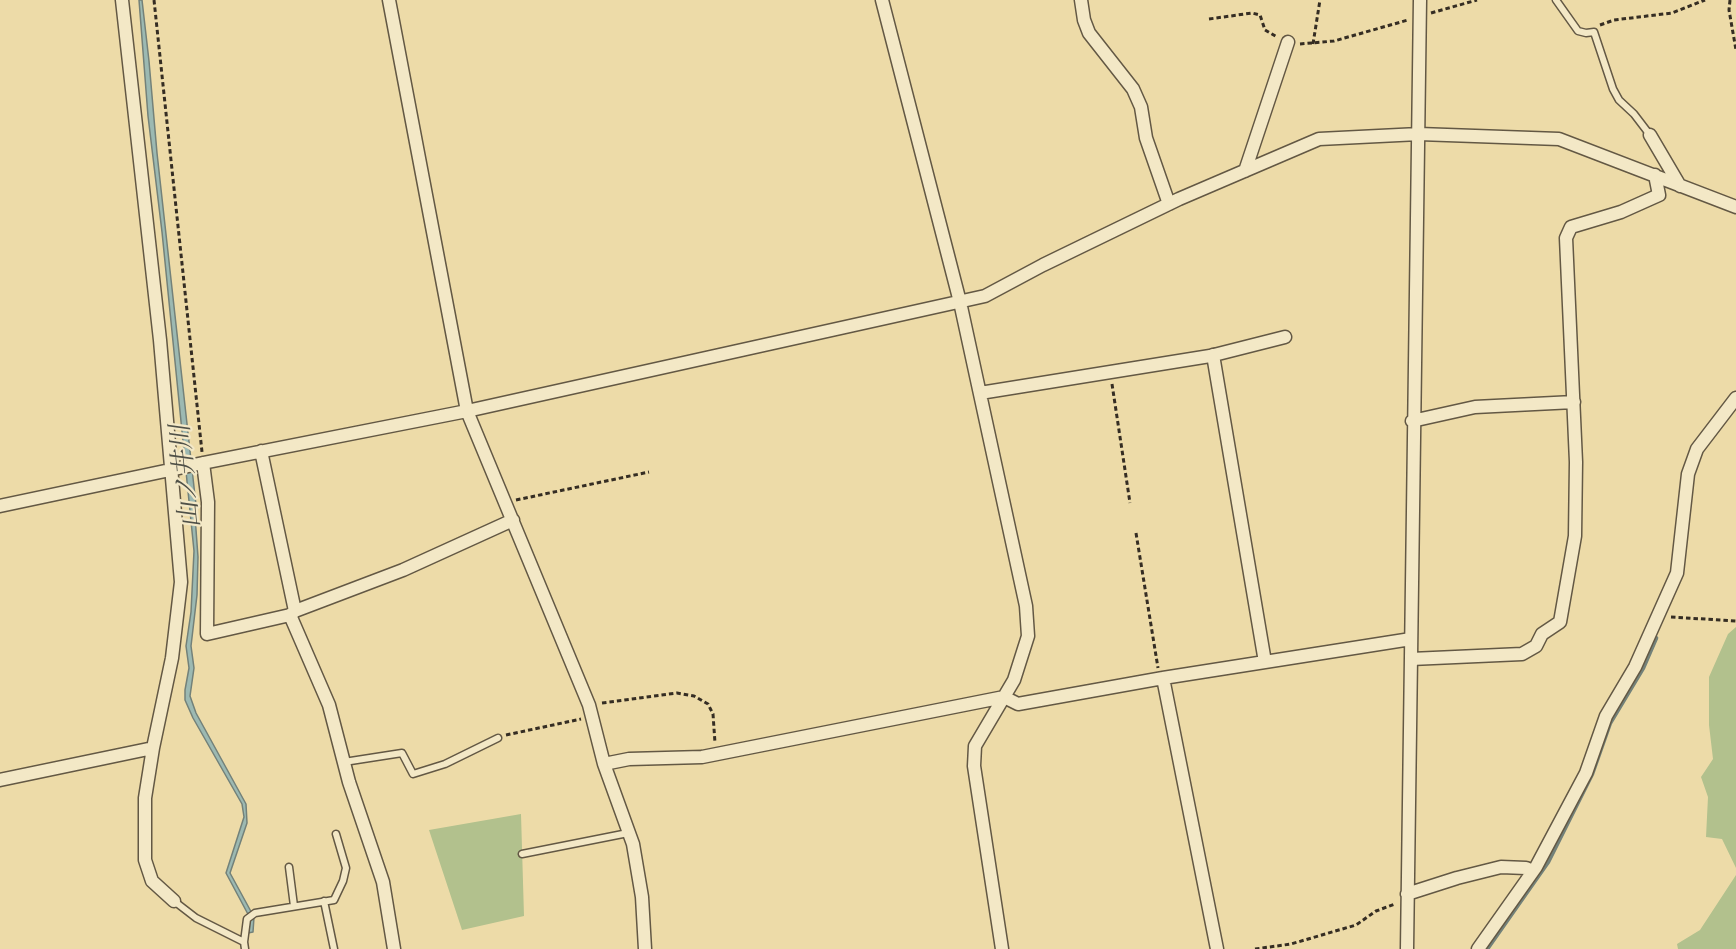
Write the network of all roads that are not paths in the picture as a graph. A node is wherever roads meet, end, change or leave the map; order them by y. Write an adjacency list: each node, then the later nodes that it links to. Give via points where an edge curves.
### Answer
1 (122, 0): 25 (street)
2 (389, 0): 21 (street)
3 (882, 0): 15 (street)
4 (1081, 0): 13 (street, via 1089,33 1133,89 1141,107 1146,138)
5 (1420, 0): 8 (street)
6 (1556, 0): 9 (lane, via 1578,30 1594,32 1613,89)
7 (1288, 42): 10 (street)
8 (1419, 134): 10 (street, via 1319,139); 11 (street, via 1559,140); 22 (street)
9 (1650, 135): 12 (street)
10 (1245, 171): 13 (street)
11 (1655, 175): 12 (street); 20 (street, via 1659,195 1571,227 1566,238)
12 (1680, 186): 14 (street)
13 (1169, 204): 15 (street, via 985,296)
14 (1736, 207)
15 (960, 302): 18 (street); 21 (street)
16 (1285, 337): 17 (street)
17 (1213, 355): 18 (street); 31 (street)
18 (980, 393): 33 (street, via 1026,606 1028,636 1014,680)
19 (1736, 399): 43 (street, via 1697,449 1688,474 1677,573 1635,667 1606,716 1586,773)
20 (1574, 402): 22 (street, via 1475,407); 30 (street, via 1575,536 1560,622 1522,654)
21 (467, 411): 23 (street); 27 (street)
22 (1412, 421): 29 (street)
23 (261, 451): 24 (street); 28 (street)
24 (203, 463): 25 (street); 28 (street, via 208,502 207,634)
25 (172, 470): 26 (street); 35 (street, via 181,582 172,658)
26 (0, 506)
27 (513, 520): 28 (street, via 403,570); 37 (street, via 590,711)
28 (292, 613): 36 (street, via 329,705)
29 (1411, 639): 30 (street); 31 (street)
30 (1411, 659): 44 (street)
31 (1265, 662): 32 (street)
32 (1162, 679): 33 (street, via 1018,704); 53 (street)
33 (1004, 697): 37 (street, via 702,757 629,759); 52 (street, via 975,746 974,766)
34 (498, 738): 36 (lane, via 445,764 413,774 402,753)
35 (153, 748): 38 (street); 45 (street, via 145,798 145,860 152,881)
36 (344, 762): 50 (street, via 382,882)
37 (604, 764): 39 (street)
38 (0, 780)
39 (629, 833): 41 (lane); 51 (street, via 642,897)
40 (336, 834): 46 (lane, via 346,868 334,900)
41 (522, 854)
42 (289, 867): 47 (lane)
43 (1533, 872): 44 (street, via 1501,867); 55 (street)
44 (1407, 896): 54 (street)
45 (174, 901): 48 (lane)
46 (324, 901): 47 (lane); 49 (lane)
47 (294, 906): 48 (lane, via 255,913 247,919)
48 (244, 946)
49 (334, 949)
50 (394, 949)
51 (645, 949)
52 (1002, 949)
53 (1217, 949)
54 (1407, 949)
55 (1478, 949)

